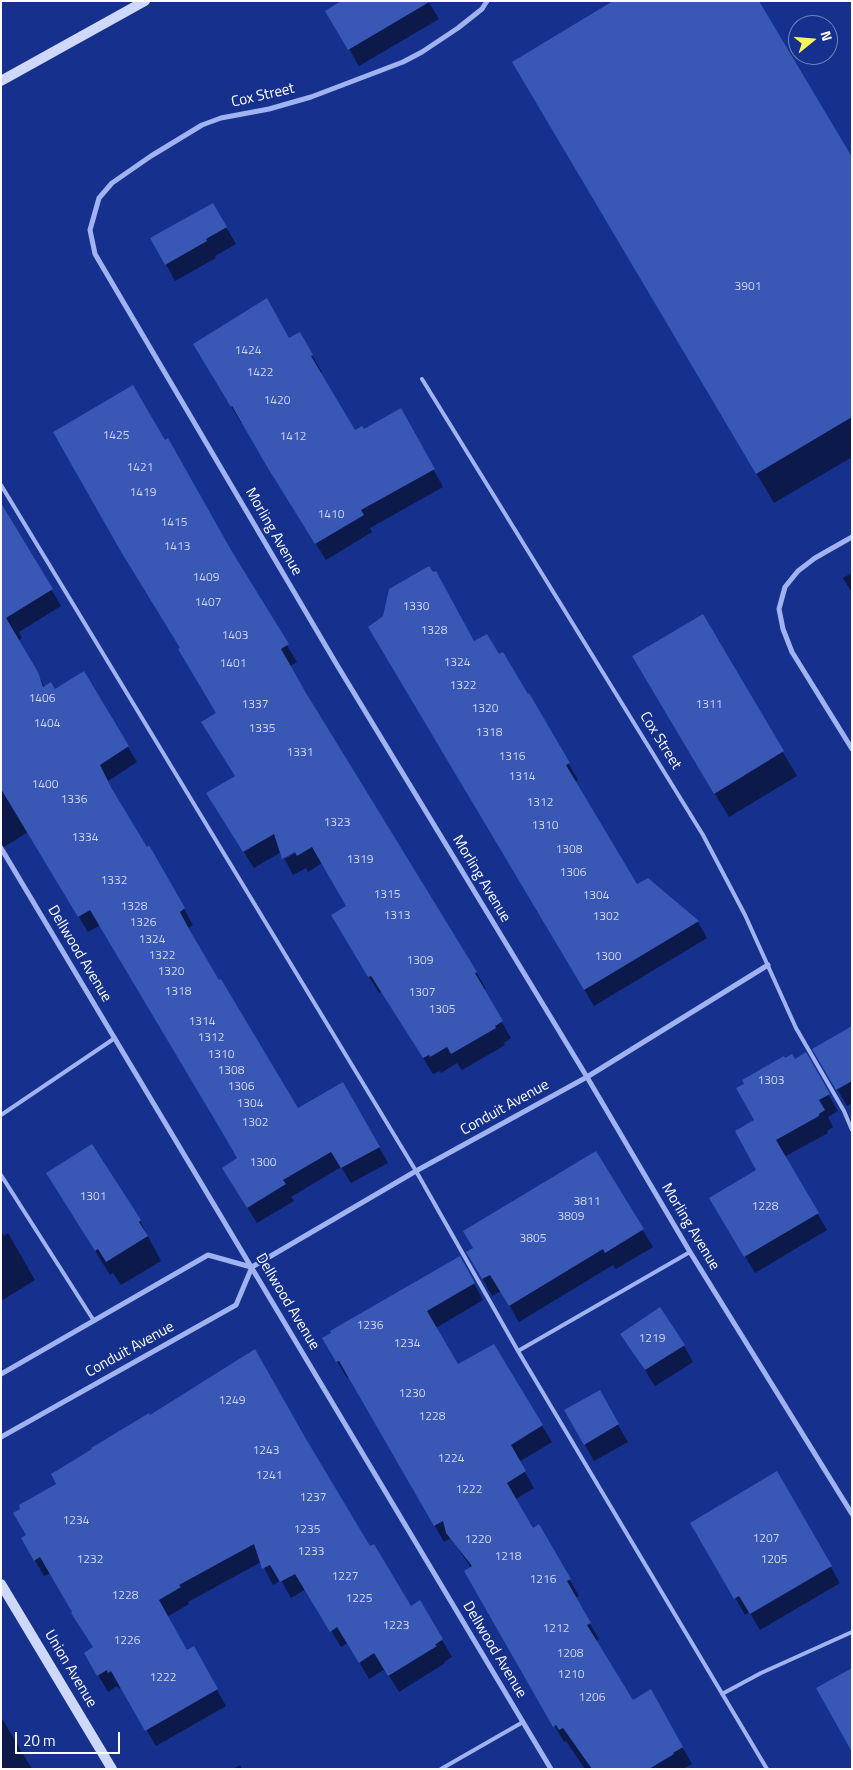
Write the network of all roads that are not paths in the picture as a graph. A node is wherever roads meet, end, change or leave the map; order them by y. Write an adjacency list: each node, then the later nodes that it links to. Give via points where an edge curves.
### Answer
1 (145, 1): 3 (street)
2 (487, 1): 4 (street, Cox Street, via 458,28 403,62 311,98 220,118 202,125 151,156 112,183 99,198 90,230)
3 (1, 81)
4 (95, 254): 12 (street, Morling Avenue, via 337,665)
5 (422, 379): 10 (lane, Cox Street, via 703,835)
6 (1, 485): 15 (lane)
7 (852, 537): 8 (street, via 798,571 785,587 779,609 792,652)
8 (852, 748)
9 (1, 848): 11 (street, Dellwood Avenue)
10 (768, 965): 12 (street, Conduit Avenue); 14 (lane, Cox Street, via 796,1028)
11 (115, 1038): 13 (lane); 18 (street, Dellwood Avenue)
12 (587, 1077): 15 (street, Conduit Avenue); 17 (street, Morling Avenue)
13 (1, 1115)
14 (852, 1130)
15 (416, 1171): 18 (street, Conduit Avenue); 20 (lane)
16 (1, 1175): 19 (lane)
17 (690, 1252): 20 (lane); 23 (street, Morling Avenue)
18 (252, 1267): 19 (street, via 208,1255); 22 (street, Conduit Avenue, via 236,1305); 27 (street, Dellwood Avenue)
19 (94, 1321): 21 (street)
20 (518, 1351): 26 (lane)
21 (1, 1374)
22 (1, 1437)
23 (852, 1514)
24 (1, 1584): 28 (street, Union Avenue)
25 (852, 1632): 26 (lane)
26 (722, 1694): 31 (lane)
27 (523, 1722): 29 (lane); 30 (street, Dellwood Avenue)
28 (112, 1769)
29 (441, 1769)
30 (551, 1769)
31 (767, 1769)

